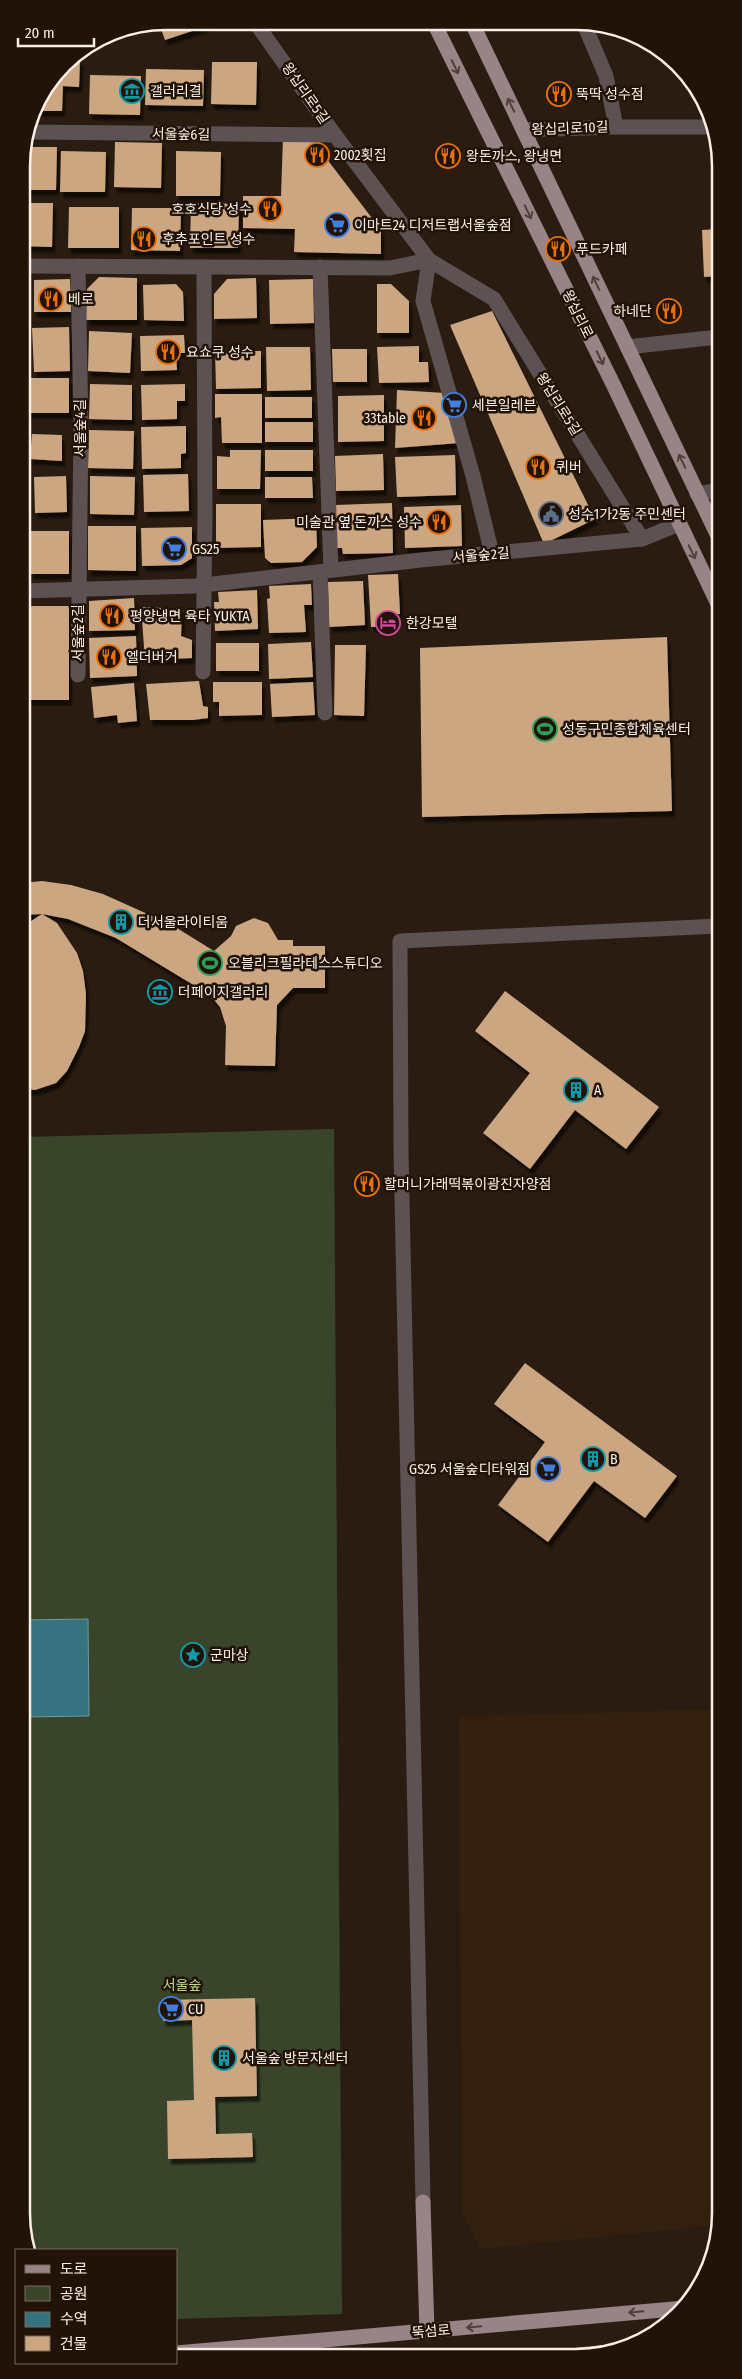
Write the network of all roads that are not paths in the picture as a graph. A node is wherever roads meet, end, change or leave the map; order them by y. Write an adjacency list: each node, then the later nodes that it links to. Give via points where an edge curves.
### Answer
1 (261, 30): 9 (street, 왕십리로5길)
2 (437, 30): 20 (main road, 왕십리로, one-way to 20)
3 (475, 30): 7 (main road, one-way to 3)
4 (587, 30): 5 (street, 왕십리로10길, via 606,76)
5 (616, 127): 6 (street, 왕십리로10길); 7 (street, 왕십리로10길)
6 (706, 127)
7 (523, 130): 16 (main road, one-way to 7)
8 (35, 132): 9 (street, 서울숲6길)
9 (335, 135): 10 (street, 왕십리로5길)
10 (429, 260): 14 (street, via 390,268); 21 (street, 왕십리로5길, via 494,299); 22 (street, via 423,301)
11 (30, 266): 12 (street)
12 (78, 266): 13 (street); 26 (street, 서울숲4길, via 81,426)
13 (204, 267): 14 (street); 24 (street)
14 (320, 268): 23 (street)
15 (712, 338): 16 (street)
16 (627, 347): 18 (main road, one-way to 16)
17 (712, 491): 18 (street)
18 (698, 494): 19 (main road)
19 (712, 523)
20 (679, 524): 21 (street); 27 (main road, 왕십리로, one-way to 27)
21 (642, 539): 22 (street, 서울숲2길)
22 (492, 554): 23 (street, 서울숲2길)
23 (325, 571): 24 (street, 서울숲2길); 30 (street)
24 (204, 585): 26 (street, 서울숲2길); 28 (street)
25 (30, 591): 26 (street, 서울숲2길)
26 (78, 591): 29 (street, 서울숲2길)
27 (712, 593)
28 (203, 672)
29 (78, 675)
30 (325, 713)
31 (712, 926): 32 (street, via 400,941 401,1150)
32 (423, 2202): 34 (main road)
33 (672, 2309): 34 (main road, 뚝섬로, one-way to 34)
34 (428, 2332): 35 (main road, 뚝섬로)
35 (224, 2349)

